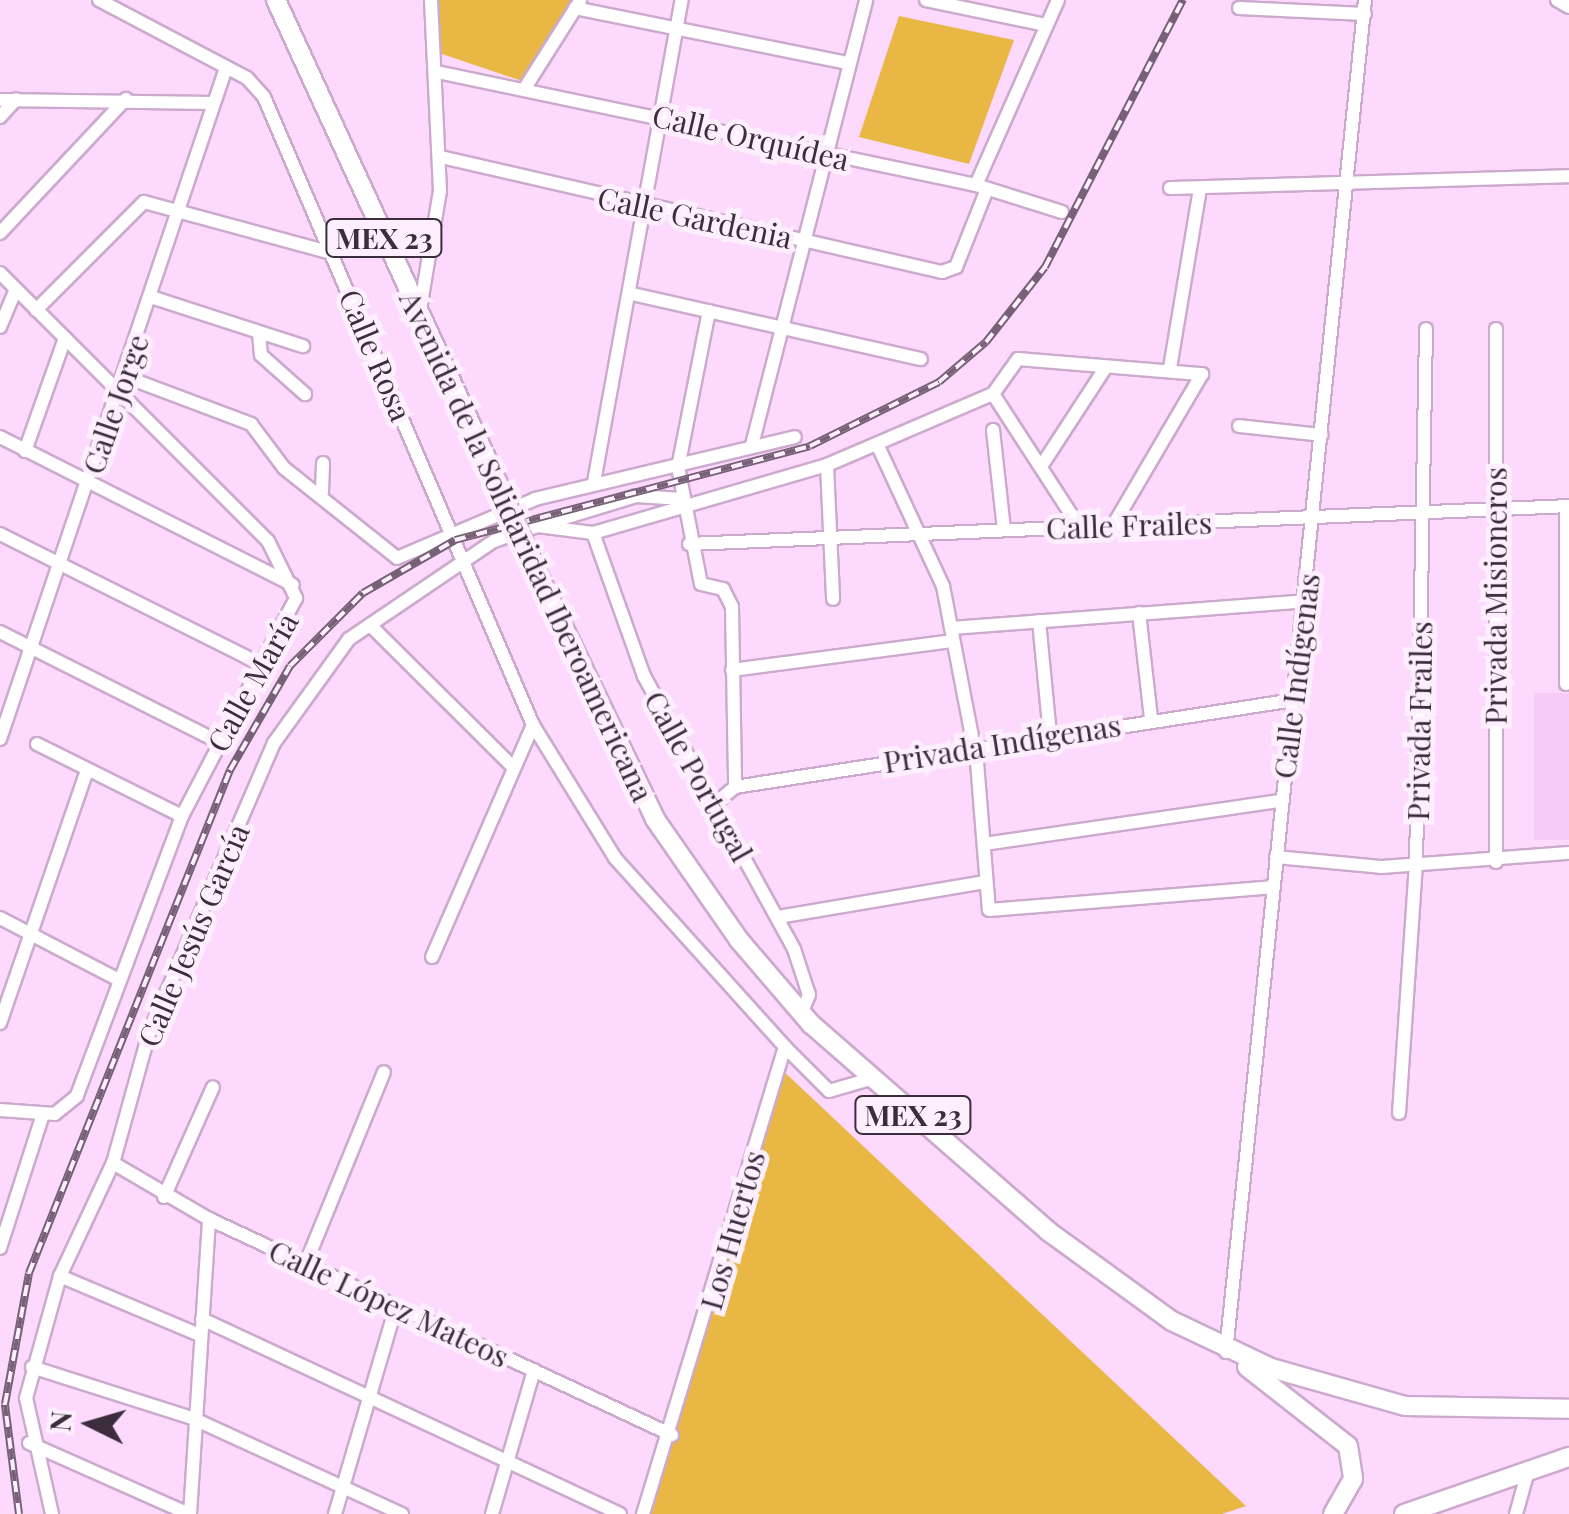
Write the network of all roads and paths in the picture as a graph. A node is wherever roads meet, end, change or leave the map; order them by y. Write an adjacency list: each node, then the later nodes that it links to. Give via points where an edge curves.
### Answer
1 (99, 0): 14 (street, Calle Rosa)
2 (276, 0): 42 (highway, Avenida de la Solidaridad Iberoamericana / MEX 23)
3 (431, 0): 15 (street)
4 (682, 0): 12 (street)
5 (866, 0): 13 (street)
6 (926, 0): 11 (street)
7 (1058, 0): 11 (street)
8 (578, 4): 12 (street); 16 (street)
9 (1365, 7): 10 (street); 26 (street, Calle Indígenas)
10 (1240, 8)
11 (1041, 24): 27 (street)
12 (676, 32): 13 (street); 22 (street)
13 (849, 63): 23 (street)
14 (226, 68): 20 (street, Calle Jorge); 35 (street, Calle Rosa, via 264,97)
15 (437, 72): 16 (street, Calle Orquídea); 24 (street)
16 (525, 88): 22 (street, Calle Orquídea)
17 (126, 98): 18 (street); 20 (street); 33 (street)
18 (16, 99): 19 (street); 21 (street)
19 (0, 100)
20 (213, 103): 31 (street, Calle Jorge)
21 (0, 116)
22 (658, 116): 23 (street, Calle Orquídea); 30 (street)
23 (824, 153): 27 (street, Calle Orquídea); 34 (street)
24 (441, 157): 30 (street, Calle Gardenia); 42 (street)
25 (1569, 176): 26 (street)
26 (1348, 183): 29 (street); 58 (street, Calle Indígenas)
27 (982, 187): 32 (street, Calle Orquídea); 34 (street, Calle Gardenia, via 950,272)
28 (1170, 188): 29 (street)
29 (1200, 188): 52 (street)
30 (640, 206): 34 (street, Calle Gardenia); 38 (street)
31 (177, 212): 35 (street); 39 (street, Calle Jorge); 40 (street, via 136,207)
32 (1062, 212)
33 (0, 233)
34 (802, 240): 44 (street)
35 (332, 253): 79 (street, Calle Rosa, via 444,515)
36 (0, 273): 37 (street, Calle María)
37 (16, 289): 40 (street, Calle María); 43 (street)
38 (632, 294): 41 (street); 68 (street)
39 (151, 298): 47 (street); 53 (street, Calle Jorge)
40 (36, 310): 48 (street, Calle María)
41 (709, 311): 44 (street); 67 (street)
42 (419, 316): 127 (highway, Avenida de la Solidaridad Iberoamericana / MEX 23, bridge, via 655,819)
43 (0, 327)
44 (781, 327): 50 (street); 61 (street)
45 (1426, 328): 74 (street, Privada Frailes)
46 (1496, 329): 73 (street, Privada Misioneros)
47 (260, 333): 49 (street); 54 (street, via 261,355)
48 (65, 338): 53 (street, Calle María); 63 (street)
49 (302, 346)
50 (921, 358)
51 (1106, 367): 52 (street); 55 (street, via 1018,359); 66 (street)
52 (1170, 368): 77 (street, via 1197,370 1201,382)
53 (124, 384): 69 (street, Calle Jorge); 70 (street, via 251,424 284,468); 88 (street, Calle María, via 268,541)
54 (306, 394)
55 (993, 394): 62 (street); 66 (street)
56 (1240, 426): 58 (street)
57 (993, 430): 80 (street)
58 (1322, 436): 75 (street, Calle Indígenas)
59 (0, 437): 63 (street)
60 (796, 437): 61 (street)
61 (752, 445): 67 (street)
62 (878, 446): 65 (street); 82 (street)
63 (25, 451): 69 (street)
64 (324, 463): 70 (street)
65 (827, 464): 71 (street); 84 (street)
66 (1042, 464): 78 (street)
67 (678, 466): 68 (street); 71 (street)
68 (594, 482): 79 (street)
69 (88, 484): 87 (street, Calle Jorge); 88 (street)
70 (322, 492): 79 (street, via 396,558)
71 (684, 502): 76 (street, Calle Jesús García, via 636,496); 81 (street); 85 (street)
72 (1568, 506): 73 (street, Calle Frailes); 99 (street)
73 (1495, 510): 74 (street, Calle Frailes); 118 (street, Privada Misioneros)
74 (1423, 513): 75 (street, Calle Frailes); 119 (street, Privada Frailes)
75 (1316, 518): 77 (street, Calle Frailes); 90 (street, Calle Indígenas)
76 (538, 526): 81 (street); 86 (street, Calle Jesús García)
77 (1114, 526): 78 (street, Calle Frailes)
78 (1080, 528): 80 (street, Calle Frailes)
79 (456, 529): 86 (street)
80 (1004, 530): 82 (street, Calle Frailes)
81 (594, 533): 113 (street, Calle Portugal, via 644,676)
82 (920, 533): 84 (street, Calle Frailes); 95 (street)
83 (0, 534): 87 (street)
84 (832, 534): 85 (street, Calle Frailes); 89 (street)
85 (688, 544): 98 (street, via 700,584 729,595)
86 (466, 558): 93 (street, Calle Jesús García); 103 (street)
87 (59, 566): 96 (street, Calle Jorge); 97 (street)
88 (296, 586): 97 (street, Calle María, via 291,620)
89 (833, 599)
90 (1306, 601): 91 (street); 100 (street, Calle Indígenas)
91 (1139, 613): 92 (street); 101 (street)
92 (1039, 621): 95 (street); 104 (street)
93 (372, 626): 109 (street); 136 (street, Calle Jesús García, via 349,639 274,743 149,1033)
94 (0, 632): 96 (street)
95 (952, 635): 98 (street); 108 (street)
96 (32, 648): 102 (street, Calle Jorge); 106 (street)
97 (261, 664): 106 (street, Calle María)
98 (732, 670): 111 (street)
99 (1566, 684)
100 (1294, 700): 101 (street, Privada Indígenas); 112 (street, Calle Indígenas)
101 (1151, 719): 104 (street, Privada Indígenas)
102 (2, 723): 105 (street, Calle Jorge)
103 (533, 726): 109 (street); 129 (street, via 616,858)
104 (1050, 736): 108 (street, Privada Indígenas)
105 (0, 738)
106 (218, 742): 114 (street, Calle María)
107 (37, 744): 110 (street)
108 (973, 747): 111 (street, Privada Indígenas); 115 (street)
109 (512, 766): 125 (street)
110 (86, 773): 114 (street); 124 (street)
111 (735, 787): 113 (street)
112 (1280, 801): 115 (street); 117 (street, Calle Indígenas)
113 (716, 803): 122 (street, Calle Portugal)
114 (182, 816): 126 (street, Calle María)
115 (984, 844): 120 (street)
116 (1569, 853): 118 (street)
117 (1276, 857): 119 (street); 121 (street, Calle Indígenas)
118 (1496, 862): 119 (street)
119 (1416, 866): 134 (street, Privada Frailes)
120 (986, 882): 121 (street, via 994,914); 122 (street)
121 (1272, 887): 146 (street, Calle Indígenas)
122 (778, 917): 127 (street, Calle Portugal, via 809,995)
123 (0, 918): 124 (street)
124 (31, 935): 126 (street); 128 (street)
125 (432, 957)
126 (117, 979): 135 (street, Calle María, via 77,1096)
127 (801, 1014): 131 (highway, Avenida de la Solidaridad Iberoamericana / MEX 23)
128 (0, 1023)
129 (785, 1047): 131 (street, via 829,1091); 152 (street, Los Huertos)
130 (384, 1072): 141 (street)
131 (870, 1079): 146 (highway, Avenida de la Solidaridad Iberoamericana / MEX 23, via 1079,1256)
132 (214, 1087): 137 (street)
133 (0, 1110): 135 (street)
134 (1399, 1113)
135 (49, 1114): 138 (street, Calle María)
136 (113, 1163): 137 (street, Calle López Mateos); 142 (street, Calle Jesús García)
137 (164, 1197): 139 (street, Calle López Mateos)
138 (7, 1203): 140 (street, Calle María)
139 (210, 1219): 141 (street, Calle López Mateos); 144 (street)
140 (0, 1248)
141 (306, 1263): 143 (street, Calle López Mateos)
142 (60, 1276): 145 (street); 147 (street, Calle Jesús García)
143 (396, 1307): 148 (street, Calle López Mateos); 149 (street)
144 (202, 1319): 145 (street); 149 (street)
145 (200, 1335): 151 (street)
146 (1226, 1352): 150 (highway, Avenida de la Solidaridad Iberoamericana / MEX 23, via 1405,1406); 165 (highway, via 1342,1435 1354,1469)
147 (32, 1367): 151 (street); 153 (street, Calle Jesús García)
148 (534, 1370): 152 (street, Calle López Mateos); 155 (street)
149 (372, 1398): 155 (street); 157 (street)
150 (1569, 1409)
151 (192, 1418): 157 (street); 159 (street)
152 (672, 1435): 164 (street, Los Huertos)
153 (29, 1443): 158 (street, Calle Jesús García); 159 (street)
154 (1569, 1457): 156 (highway)
155 (507, 1460): 162 (street); 163 (street)
156 (1528, 1471): 166 (highway); 167 (street)
157 (344, 1488): 160 (street); 161 (street)
158 (52, 1514)
159 (189, 1514)
160 (335, 1514)
161 (402, 1514)
162 (492, 1514)
163 (620, 1514)
164 (643, 1514)
165 (1333, 1514)
166 (1404, 1514)
167 (1516, 1514)

